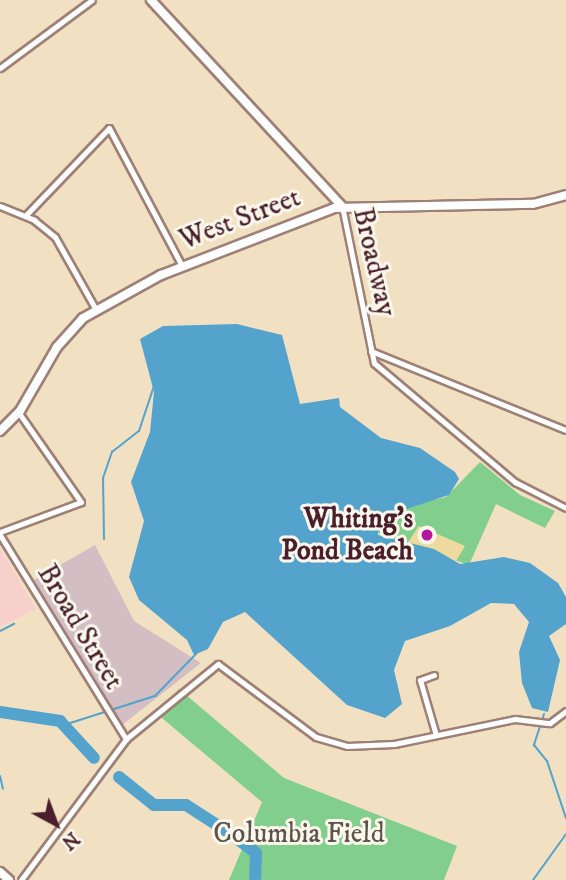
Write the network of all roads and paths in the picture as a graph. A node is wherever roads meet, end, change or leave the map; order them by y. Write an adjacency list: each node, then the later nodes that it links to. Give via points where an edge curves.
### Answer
1 (92, 0): 3 (street)
2 (151, 0): 6 (street, Broadway)
3 (0, 68)
4 (566, 195): 6 (street, West Street, via 511,205)
5 (0, 206): 7 (street)
6 (342, 206): 8 (street, West Street); 10 (street, Broadway)
7 (26, 215): 8 (street, via 109,128); 9 (street, via 61,244)
8 (182, 266): 9 (street, West Street)
9 (95, 308): 11 (street, West Street, via 57,347)
10 (371, 351): 12 (street); 14 (street, Broadway, via 384,376 441,423 524,489)
11 (19, 413): 13 (street, West Street); 15 (street, via 81,502)
12 (566, 430)
13 (0, 431)
14 (566, 508)
15 (0, 533): 19 (street, Broad Street)
16 (434, 676): 18 (street, via 420,680)
17 (566, 711): 18 (street, via 544,723 507,719)
18 (436, 735): 19 (street, via 376,747 327,742 218,664)
19 (127, 740): 22 (street)
20 (0, 872): 21 (street)
21 (9, 880)
22 (21, 880)

